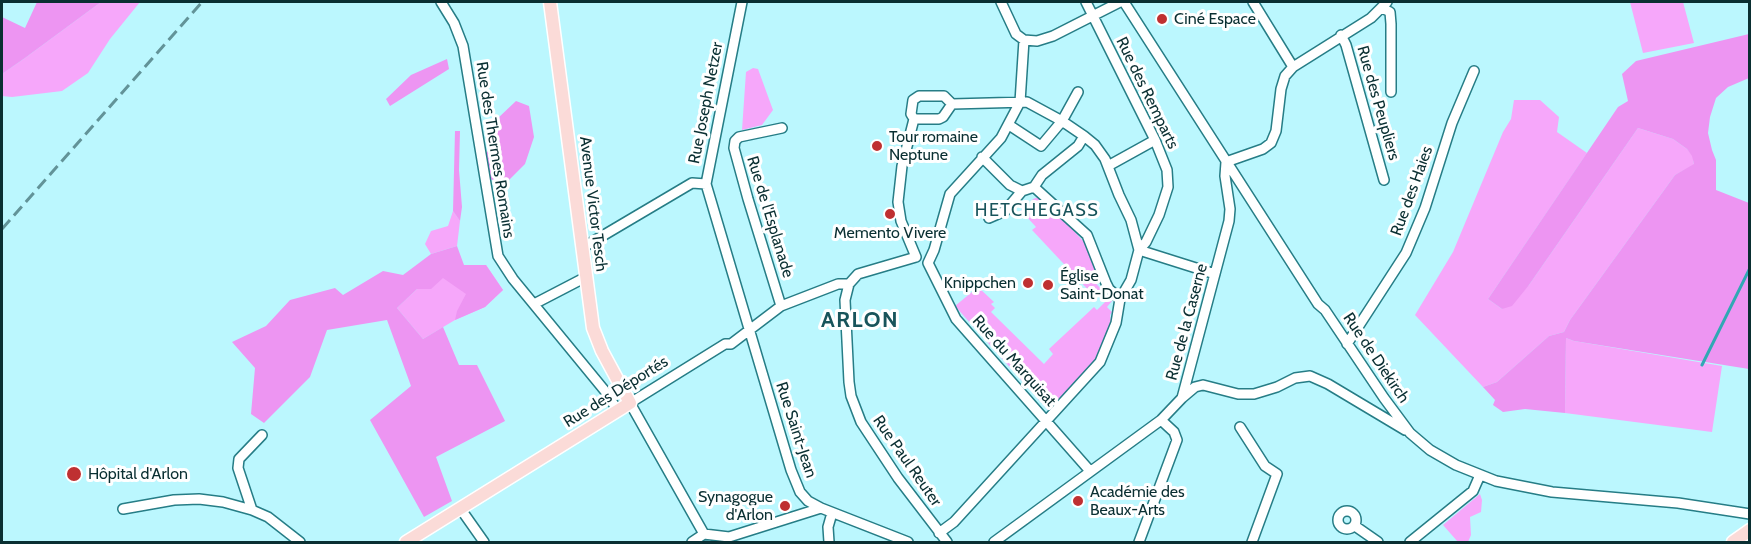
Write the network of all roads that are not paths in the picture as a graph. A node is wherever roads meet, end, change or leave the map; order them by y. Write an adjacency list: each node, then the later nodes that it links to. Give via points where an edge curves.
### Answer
1 (441, 2): 40 (street, Rue des Thermes Romains, via 463,46 498,256)
2 (550, 2): 32 (main road, Avenue Victor Tesch)
3 (742, 2): 28 (street, Rue Joseph Netzer)
4 (1001, 2): 11 (street, via 1016,34)
5 (1086, 2): 9 (street, Rue des Remparts)
6 (1122, 2): 9 (street); 25 (street, Rue de Diekirch)
7 (1253, 2): 12 (street)
8 (1385, 5): 10 (street); 15 (street, via 1391,24)
9 (1092, 16): 11 (street, via 1053,36); 23 (street, Rue des Remparts)
10 (1341, 35): 12 (street); 27 (street, Rue des Peupliers)
11 (1024, 40): 16 (street)
12 (1293, 67): 25 (street, via 1281,89 1271,143)
13 (1474, 71): 45 (street, Rue des Haies, via 1406,253)
14 (1078, 92): 19 (street)
15 (1392, 92)
16 (1020, 102): 17 (street); 19 (street, via 1028,102); 20 (street)
17 (952, 104): 18 (street, via 939,119); 18 (street, via 944,96 919,96 913,100)
18 (914, 119): 34 (street, via 898,202 901,221)
19 (1062, 121): 20 (street, via 1041,146); 22 (street)
20 (1010, 125): 24 (street)
21 (782, 128): 41 (street, Rue de l'Esplanade, via 739,137 734,148)
22 (1084, 136): 26 (street); 29 (street)
23 (1155, 140): 26 (street); 33 (street, Rue des Remparts, via 1167,170 1168,187 1159,215)
24 (982, 157): 30 (street, via 1010,185); 35 (street, via 950,194)
25 (1226, 162): 36 (street, Rue de la Caserne, via 1229,221); 45 (street, Rue de Diekirch)
26 (1108, 166): 33 (street)
27 (1384, 180)
28 (706, 184): 32 (street, via 692,183); 42 (street, Rue Joseph Netzer)
29 (1034, 187): 30 (street); 39 (street, via 1087,235 1106,283)
30 (1022, 191): 31 (street, via 1005,211)
31 (989, 218)
32 (582, 248): 37 (main road, Avenue Victor Tesch)
33 (1139, 250): 36 (street); 39 (street, via 1131,280)
34 (916, 257): 35 (street); 38 (street, Rue des Déportés, via 858,274)
35 (928, 263): 53 (street, Rue du Marquisat, via 956,319)
36 (1215, 274): 48 (street, Rue de la Caserne)
37 (586, 277): 40 (street); 46 (main road, Avenue Victor Tesch, via 593,328)
38 (849, 284): 41 (street, Rue des Déportés, via 837,284); 68 (street, Rue Paul Reuter, via 845,300 849,382 857,415)
39 (1120, 299): 53 (street, via 1116,323 1100,362)
40 (534, 304): 47 (street, Rue des Thermes Romains)
41 (781, 306): 43 (street, Rue des Déportés)
42 (745, 314): 43 (street, Rue Joseph Netzer); 44 (street, via 740,333)
43 (750, 330): 44 (street, Rue des Déportés); 61 (street, Rue Saint-Jean, via 791,470 800,492)
44 (725, 344): 50 (street, Rue des Déportés)
45 (1347, 344): 49 (street, Rue de Diekirch)
46 (618, 383): 47 (street, via 614,390); 50 (main road, Avenue Victor Tesch)
47 (605, 391): 52 (street, Rue des Thermes Romains)
48 (1182, 398): 51 (street, via 1195,387 1254,394 1310,376); 54 (street, Rue de la Caserne)
49 (1384, 398): 51 (street); 56 (street, Rue de Diekirch)
50 (630, 403): 52 (main road, Rue des Déportés); 69 (street)
51 (1371, 410): 56 (street)
52 (618, 411): 60 (main road, Rue des Déportés)
53 (1047, 420): 58 (street, Rue du Marquisat); 68 (street, via 954,522)
54 (1161, 420): 58 (street, Rue de la Caserne); 78 (street, via 1177,440)
55 (1240, 427): 79 (street, via 1265,466 1277,474)
56 (1410, 433): 59 (street, Rue de Diekirch, via 1430,450)
57 (262, 435): 63 (street, via 239,459 238,468)
58 (1090, 471): 77 (street, Rue de la Caserne)
59 (1480, 475): 65 (street, Rue de Diekirch, via 1552,492 1678,503); 81 (street, via 1473,491)
60 (459, 508): 71 (main road, Rue des Déportés); 72 (street)
61 (821, 508): 64 (street, Rue Saint-Jean); 69 (street, via 729,537)
62 (123, 509): 63 (street, via 199,499)
63 (252, 510): 70 (street, via 268,517)
64 (832, 513): 74 (street); 75 (street, Rue Saint-Jean)
65 (1749, 514)
66 (1355, 526): 80 (street)
67 (1749, 530): 82 (main road)
68 (939, 533): 76 (street, Rue Paul Reuter)
69 (704, 534): 73 (street)
70 (300, 543)
71 (406, 543)
72 (484, 543)
73 (692, 543)
74 (829, 543)
75 (908, 543)
76 (947, 543)
77 (994, 543)
78 (1139, 543)
79 (1252, 543)
80 (1378, 543)
81 (1410, 543)
82 (1733, 543)

